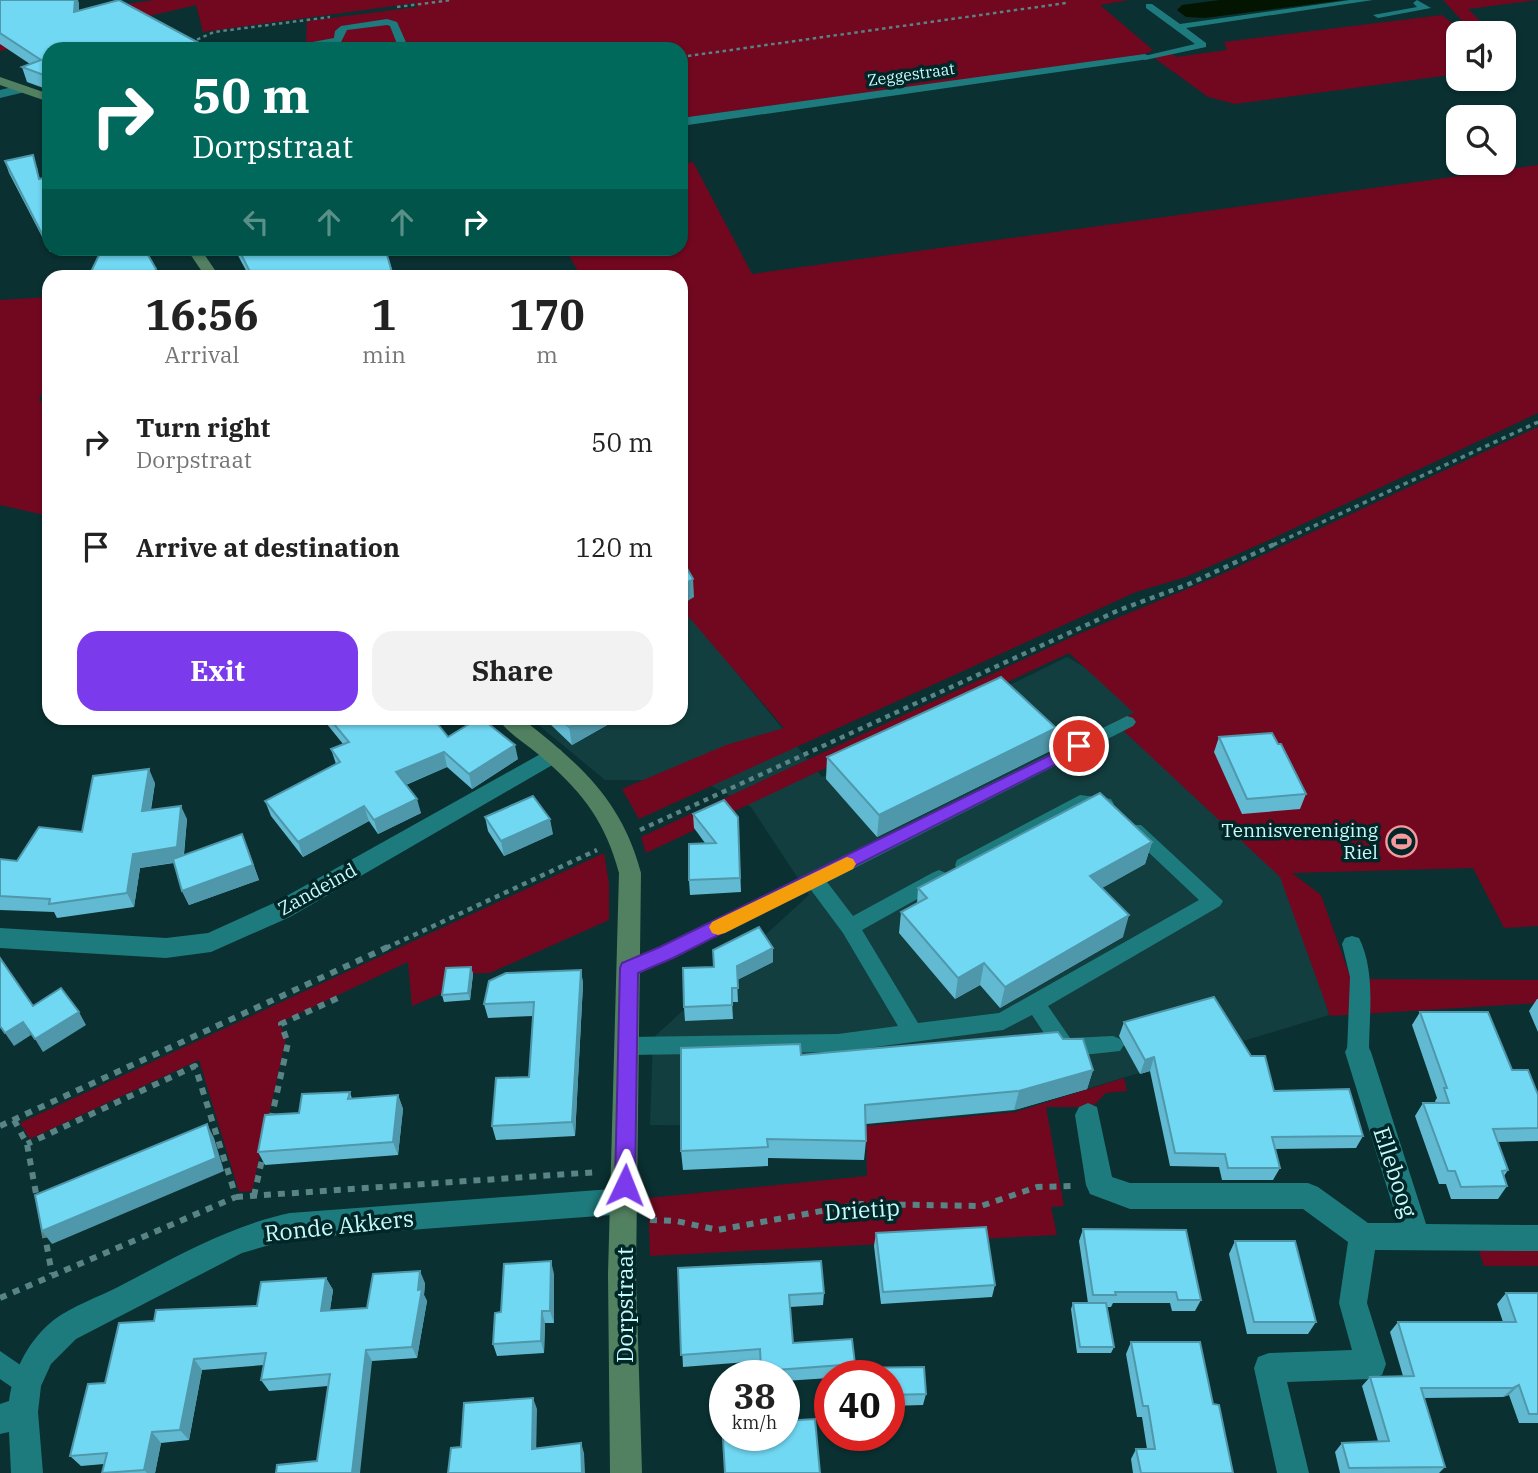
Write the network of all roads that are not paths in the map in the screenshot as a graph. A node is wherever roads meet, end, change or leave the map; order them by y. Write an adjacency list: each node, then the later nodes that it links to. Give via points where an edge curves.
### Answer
1 (1370, 0): 4 (lane); 5 (lane)
2 (1418, 3): 5 (lane, via 1426,8)
3 (1149, 6): 8 (lane)
4 (1299, 10): 7 (lane); 8 (lane)
5 (1393, 13): 6 (lane)
6 (1378, 15)
7 (1315, 20)
8 (1177, 27): 11 (lane, via 1203,45)
9 (341, 42): 10 (lane, via 344,28 387,22 394,24)
10 (401, 42)
11 (1145, 57): 16 (street, Zeggestraat)
12 (0, 81): 13 (street)
13 (21, 89): 14 (street); 15 (street)
14 (0, 93)
15 (42, 96)
16 (688, 121)
17 (1127, 722): 20 (lane)
18 (517, 725): 19 (street)
19 (553, 755): 22 (street, Zandeind, via 282,910 211,942 166,948); 24 (street, Dorpstraat, via 600,802 622,838 630,878)
20 (814, 880): 21 (lane); 24 (lane)
21 (850, 926): 25 (lane, via 1080,802 1105,804 1213,901); 26 (lane)
22 (0, 938)
23 (1352, 944): 29 (lane, via 1360,977)
24 (629, 968): 28 (street, Dorpstraat)
25 (1035, 1003): 26 (lane, via 1003,1021); 27 (lane, via 1065,1048)
26 (913, 1033): 28 (lane, via 838,1043)
27 (1113, 1045)
28 (628, 1046): 31 (street, Dorpstraat)
29 (1358, 1052): 33 (street, Elleboog)
30 (1088, 1115): 32 (street, via 1100,1185 1130,1196 1308,1196)
31 (624, 1209): 36 (street, Ronde Akkers, via 290,1226 257,1233 66,1329 41,1354); 38 (street, Dorpstraat)
32 (1363, 1237): 33 (street, Elleboog); 39 (street, via 1353,1303 1371,1364 1269,1368)
33 (1416, 1237): 34 (street)
34 (1538, 1238)
35 (0, 1363): 36 (lane)
36 (16, 1405): 37 (street)
37 (27, 1473)
38 (626, 1473)
39 (1293, 1473)

